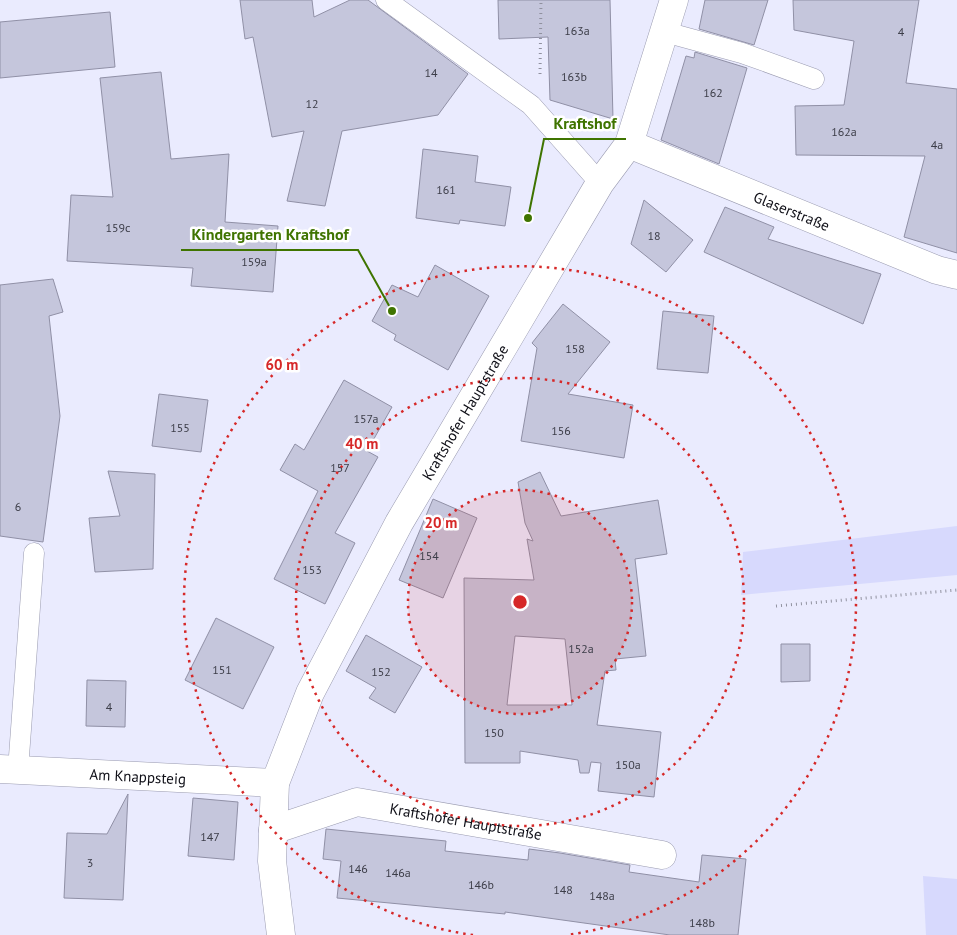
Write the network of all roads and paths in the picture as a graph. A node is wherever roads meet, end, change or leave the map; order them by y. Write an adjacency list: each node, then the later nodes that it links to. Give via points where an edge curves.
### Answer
1 (386, 0): 6 (lane)
2 (541, 0): 6 (path, via 540,88)
3 (674, 0): 4 (street, Kraftshofer Hauptstraße)
4 (664, 32): 5 (lane, via 742,53); 7 (street, Kraftshofer Hauptstraße)
5 (814, 79)
6 (530, 105): 8 (lane)
7 (629, 144): 8 (street, Kraftshofer Hauptstraße); 9 (street, Glaserstraße, via 937,270)
8 (600, 183): 14 (street, Kraftshofer Hauptstraße, via 399,523 310,693)
9 (957, 275)
10 (34, 553): 13 (lane)
11 (957, 590): 12 (path)
12 (776, 606)
13 (9, 769): 14 (street, Am Knappsteig)
14 (275, 783): 15 (street, Kraftshofer Hauptstraße)
15 (273, 830): 16 (street, Kraftshofer Hauptstraße, via 357,802); 17 (street, Kraftshofer Hauptstraße, via 272,861)
16 (662, 855)
17 (281, 935)

